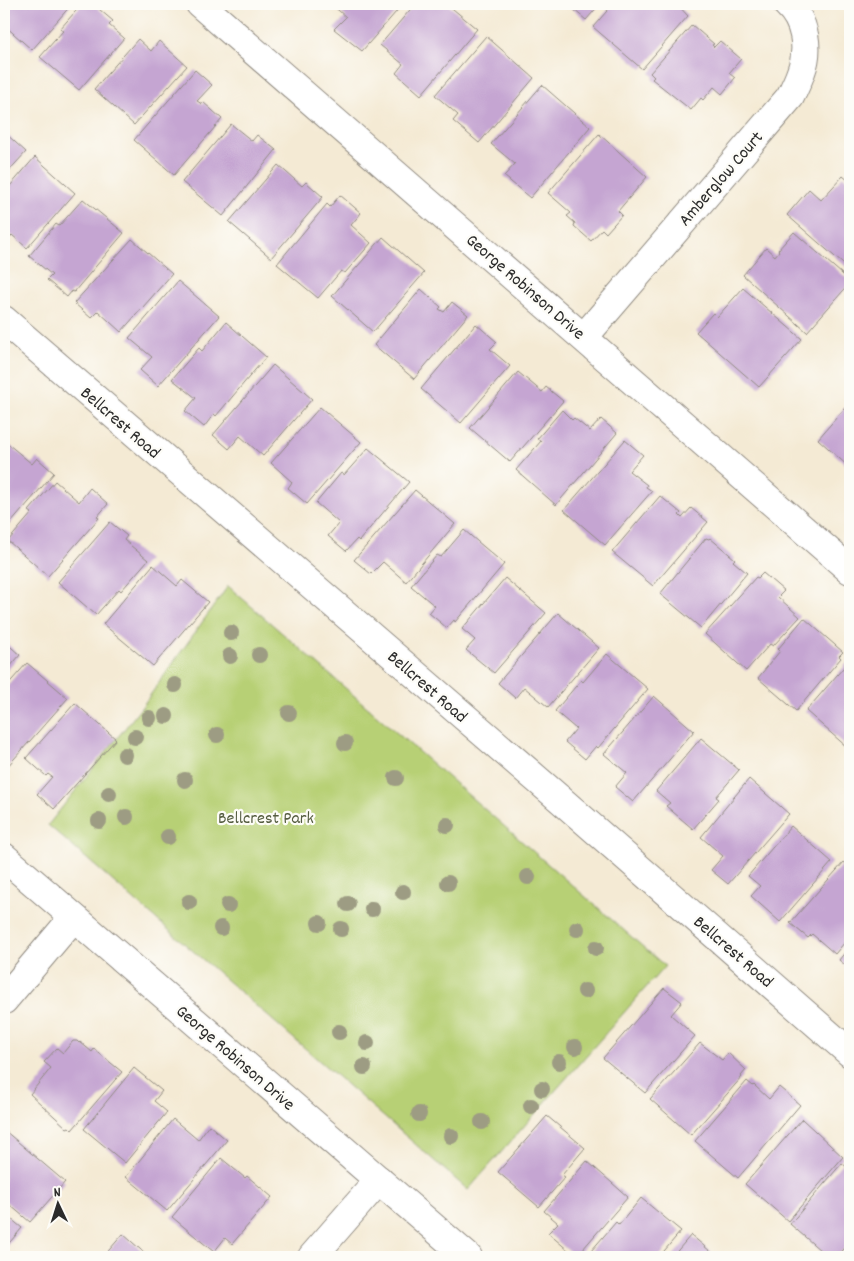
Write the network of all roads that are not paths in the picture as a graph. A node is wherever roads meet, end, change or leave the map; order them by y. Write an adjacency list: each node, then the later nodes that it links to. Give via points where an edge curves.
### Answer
1 (200, 4): 4 (street, George Robinson Drive)
2 (787, 4): 4 (street, Amberglow Court, via 802,25 806,42 802,71 790,97)
3 (4, 320): 9 (street, Bellcrest Road)
4 (584, 337): 5 (street, George Robinson Drive)
5 (850, 570)
6 (4, 857): 7 (street, George Robinson Drive)
7 (73, 918): 8 (street); 10 (street, George Robinson Drive)
8 (4, 1000)
9 (850, 1053)
10 (379, 1180): 11 (street); 12 (street, George Robinson Drive)
11 (312, 1257)
12 (468, 1257)

